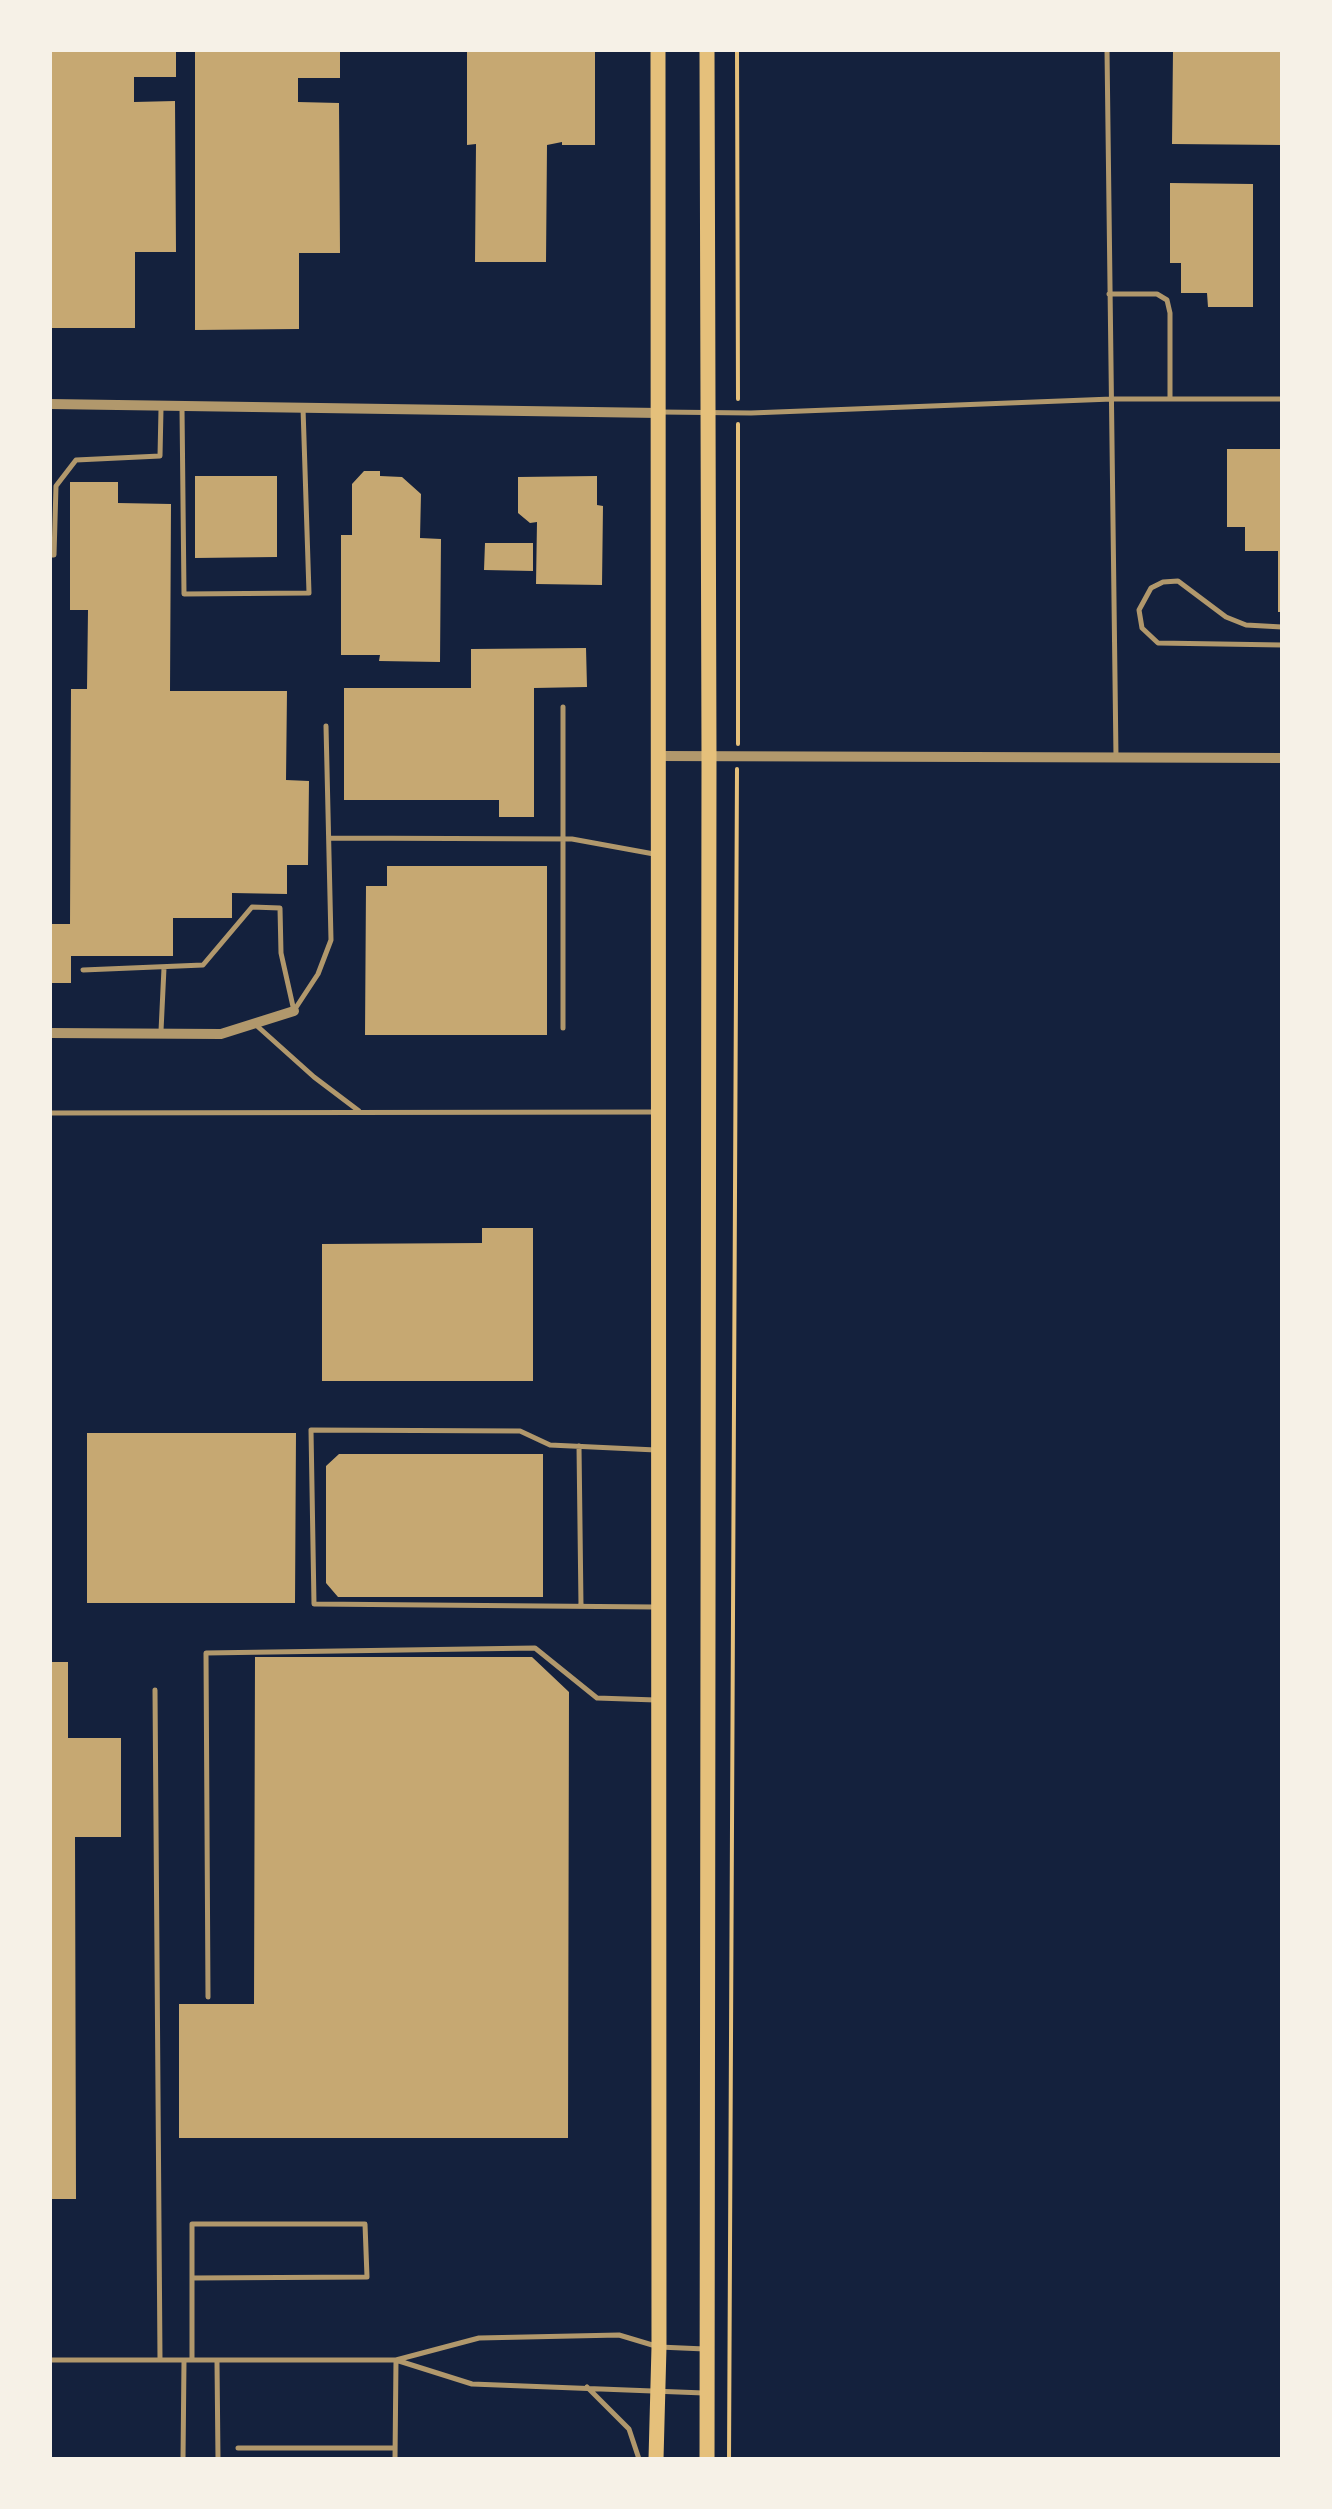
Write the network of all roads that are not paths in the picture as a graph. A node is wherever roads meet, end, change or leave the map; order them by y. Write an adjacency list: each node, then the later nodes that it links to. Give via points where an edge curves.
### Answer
1 (658, 50): 12 (main road)
2 (707, 50): 13 (main road)
3 (1106, 50): 4 (lane)
4 (1110, 294): 5 (lane); 6 (lane, via 1158,294 1167,300)
5 (1112, 399): 6 (lane); 13 (lane); 21 (lane)
6 (1170, 399): 7 (lane)
7 (1282, 399)
8 (50, 404): 9 (street)
9 (161, 406): 10 (street); 14 (lane, via 160,456 76,460 56,486)
10 (182, 406): 11 (street); 11 (lane, via 184,594 309,593)
11 (303, 408): 12 (street)
12 (659, 412): 13 (lane); 20 (main road)
13 (707, 412): 19 (main road)
14 (50, 555)
15 (1282, 627): 16 (lane, via 1236,621 1178,582 1157,584 1140,603 1142,628 1158,643)
16 (1282, 644)
17 (563, 707): 24 (lane)
18 (326, 726): 23 (lane)
19 (710, 755): 20 (street); 21 (street); 45 (main road)
20 (660, 756): 25 (main road)
21 (1116, 757): 22 (street)
22 (1282, 758)
23 (328, 838): 24 (lane); 28 (lane, via 331,940)
24 (562, 840): 25 (lane); 30 (lane)
25 (660, 854): 33 (main road)
26 (164, 968): 27 (lane); 28 (lane, via 204,965 252,907 280,908 281,953); 32 (lane)
27 (82, 970)
28 (294, 1011): 29 (street)
29 (254, 1024): 32 (street, via 220,1034); 35 (lane)
30 (563, 1028)
31 (50, 1033): 32 (street)
32 (161, 1034)
33 (659, 1112): 35 (lane); 37 (main road)
34 (50, 1113): 35 (lane)
35 (362, 1113)
36 (579, 1446): 37 (lane); 38 (lane); 38 (lane, via 550,1445 520,1431 310,1430 314,1604)
37 (659, 1450): 39 (main road)
38 (581, 1606): 39 (lane)
39 (658, 1608): 41 (main road)
40 (154, 1690): 47 (lane)
41 (659, 1700): 42 (lane, via 596,1698 535,1648 206,1653); 44 (main road)
42 (208, 1997)
43 (192, 2278): 43 (lane, via 367,2276 365,2224 192,2224); 49 (lane)
44 (660, 2347): 45 (lane); 50 (lane, via 619,2335 479,2338); 53 (main road)
45 (705, 2349): 54 (main road)
46 (50, 2360): 47 (lane)
47 (160, 2360): 48 (lane)
48 (184, 2360): 49 (lane); 57 (lane)
49 (192, 2360): 51 (lane)
50 (396, 2360): 51 (lane); 52 (lane, via 472,2384); 56 (lane)
51 (216, 2362): 58 (lane)
52 (587, 2387): 53 (lane); 60 (lane, via 629,2430)
53 (657, 2391): 54 (lane); 61 (main road)
54 (707, 2392): 62 (main road)
55 (238, 2448): 56 (lane)
56 (394, 2448): 59 (lane)
57 (183, 2459)
58 (218, 2459)
59 (394, 2459)
60 (639, 2459)
61 (656, 2459)
62 (706, 2459)

